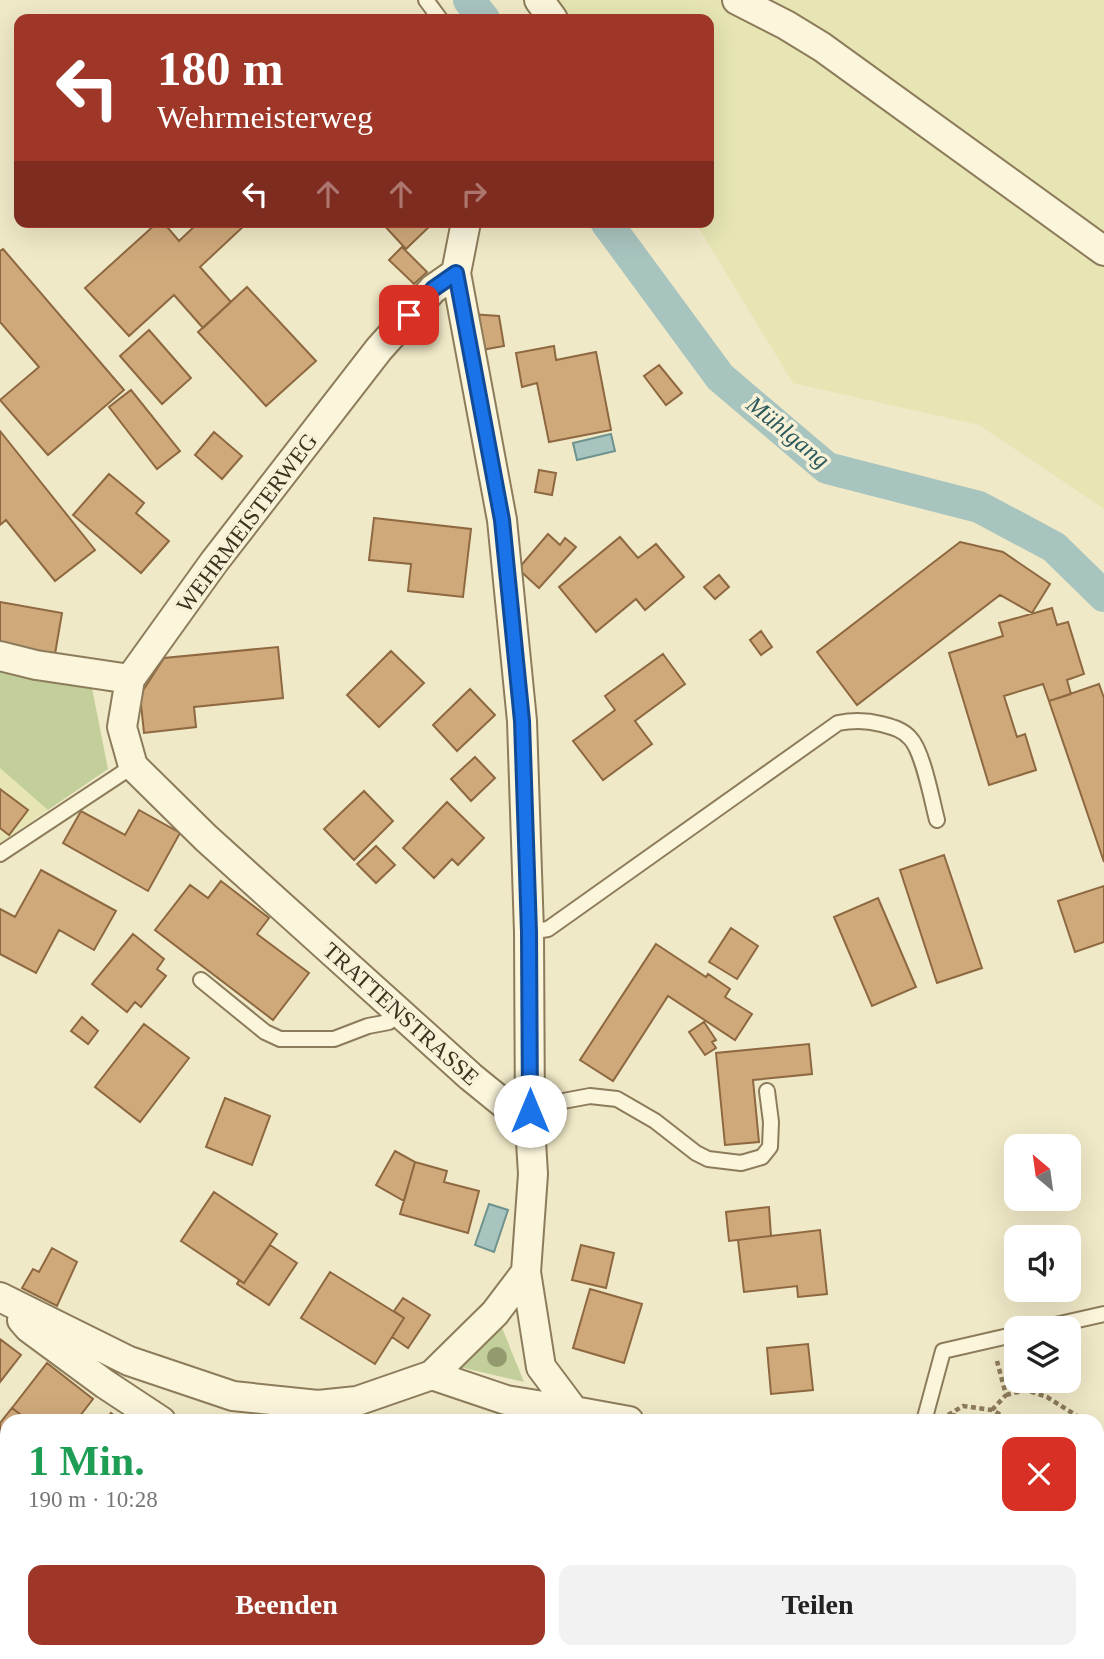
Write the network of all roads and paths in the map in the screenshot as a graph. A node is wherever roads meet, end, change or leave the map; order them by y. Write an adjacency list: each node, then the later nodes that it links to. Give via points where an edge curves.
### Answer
1 (737, 0): 3 (street, via 833,55)
2 (465, 228): 4 (street)
3 (1104, 251)
4 (456, 273): 6 (street, WEHRMEISTERWEG, via 433,289 379,349 214,562); 10 (street, via 502,520 522,721)
5 (0, 656): 6 (street)
6 (130, 680): 7 (street, TRATTENSTRASSE, via 122,727)
7 (133, 766): 9 (lane); 12 (street, TRATTENSTRASSE, via 205,838)
8 (937, 820): 10 (lane, via 911,738 899,729 873,722 838,723 548,929)
9 (0, 854)
10 (529, 932): 14 (street)
11 (201, 980): 12 (lane, via 280,1039 334,1039 389,1022)
12 (397, 1011): 14 (street, TRATTENSTRASSE, via 471,1077)
13 (767, 1091): 14 (lane, via 770,1147 762,1157 741,1163 696,1153 617,1099 590,1096 558,1102)
14 (530, 1118): 15 (street, via 533,1174)
15 (526, 1272): 21 (street, via 495,1313); 24 (street, via 541,1367)
16 (7, 1301): 21 (street, via 129,1361 233,1396 318,1405 357,1401); 25 (street, via 29,1328)
17 (1104, 1314): 18 (lane)
18 (1081, 1319)
19 (1004, 1337): 20 (lane)
20 (991, 1340): 22 (path); 27 (lane, via 943,1351)
21 (432, 1375): 24 (street, via 506,1400)
22 (1006, 1395): 23 (path); 30 (path, via 1026,1390)
23 (992, 1410): 28 (path, via 963,1406); 29 (path)
24 (574, 1412): 26 (street)
25 (150, 1414)
26 (586, 1414)
27 (926, 1414)
28 (949, 1414)
29 (999, 1414)
30 (1074, 1414)

